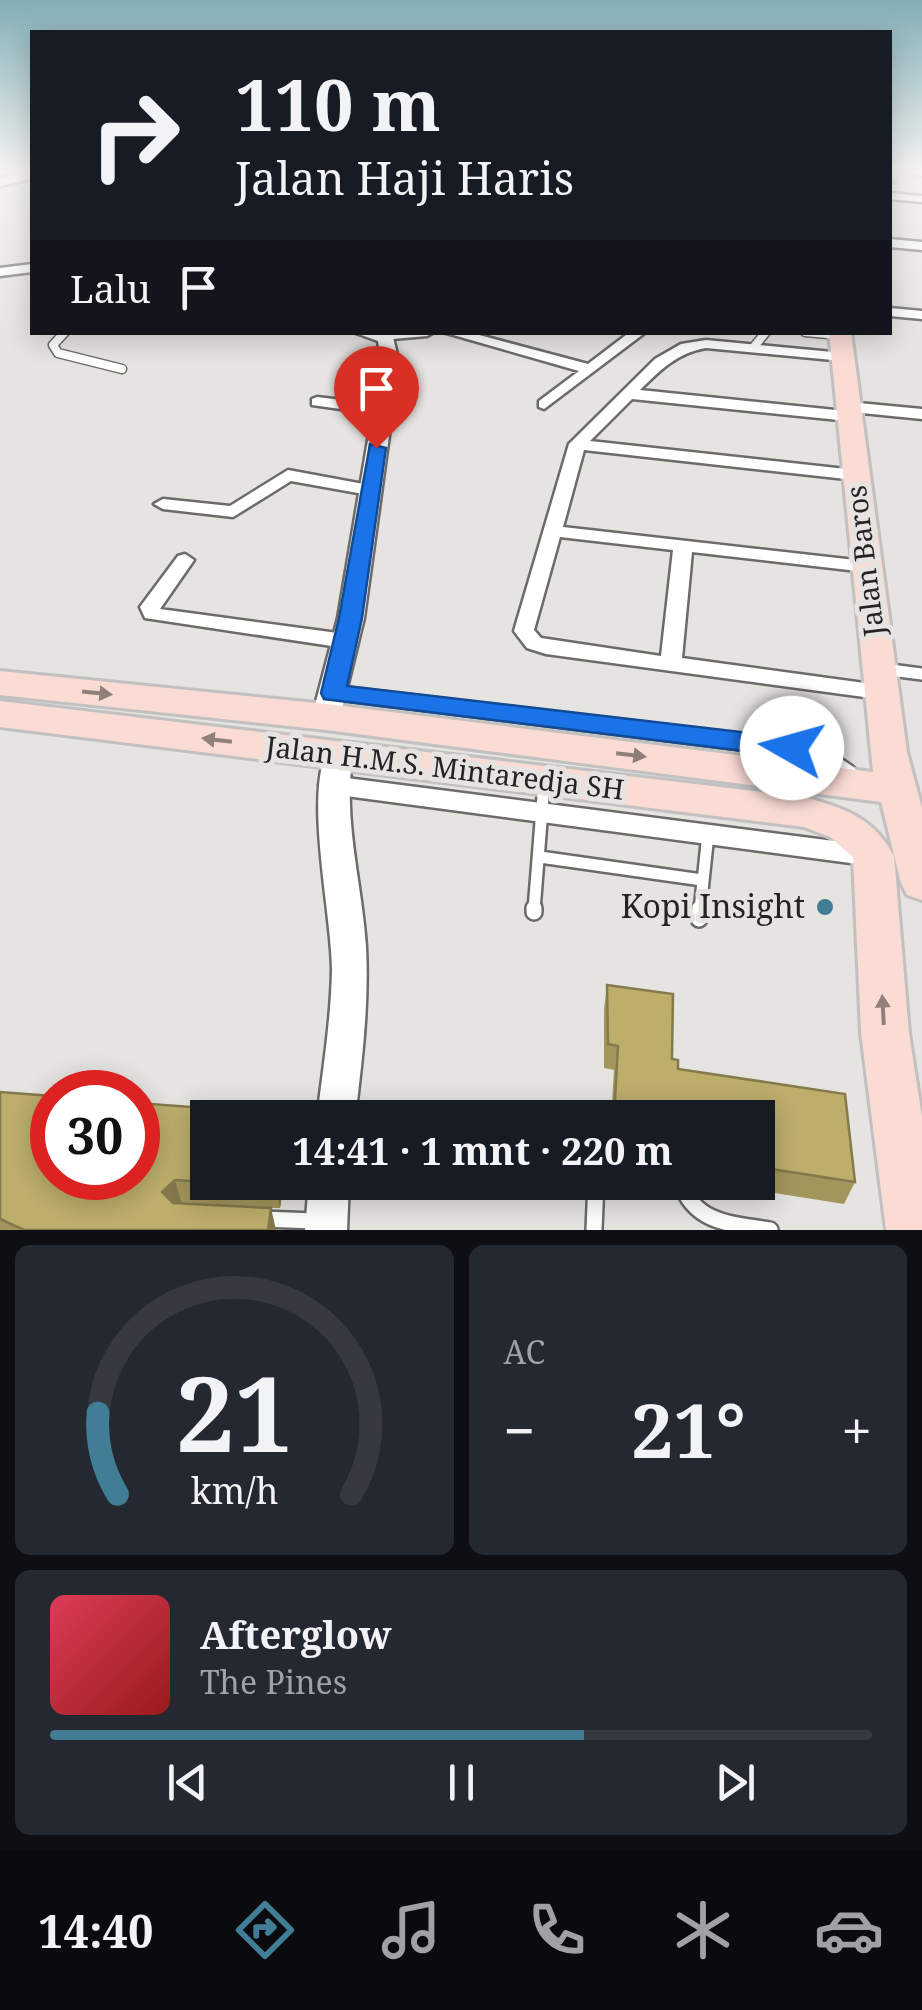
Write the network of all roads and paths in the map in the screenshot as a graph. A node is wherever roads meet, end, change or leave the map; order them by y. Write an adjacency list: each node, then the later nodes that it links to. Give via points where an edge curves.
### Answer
1 (892, 242): 2 (street)
2 (922, 246)
3 (30, 268): 4 (street)
4 (0, 272)
5 (892, 312): 6 (street)
6 (922, 315)
7 (62, 335): 18 (lane, via 54,345 58,353)
8 (376, 335): 14 (street)
9 (402, 335): 14 (street)
10 (461, 335): 17 (street)
11 (635, 335): 17 (street)
12 (764, 335): 16 (lane)
13 (816, 335): 15 (lane)
14 (386, 337): 22 (street)
15 (841, 342): 16 (street); 23 (main road, Jalan Baros)
16 (753, 348): 19 (street, via 686,347 660,362)
17 (586, 368): 21 (street)
18 (122, 369)
19 (631, 394): 23 (street); 25 (street)
20 (317, 402): 22 (street)
21 (544, 404)
22 (384, 410): 27 (street)
23 (848, 411): 24 (street); 26 (main road, Jalan Baros)
24 (922, 414)
25 (577, 444): 26 (street); 29 (street)
26 (855, 475): 32 (main road, Jalan Baros)
27 (369, 490): 28 (street, via 288,475 233,512); 33 (street)
28 (163, 504)
29 (550, 532): 30 (street); 34 (street, via 524,631 528,637 546,647)
30 (683, 546): 32 (street); 34 (street)
31 (186, 560): 33 (street, via 150,607 152,614)
32 (866, 566): 36 (main road, Jalan Baros)
33 (345, 641): 38 (street)
34 (671, 663): 36 (street)
35 (922, 674): 36 (lane)
36 (878, 680): 41 (main road, Jalan Baros)
37 (0, 682): 38 (main road, Jalan H.M.S. Mintaredja SH, one-way to 38)
38 (330, 705): 41 (main road, Jalan H.M.S. Mintaredja SH)
39 (0, 714): 40 (main road, Jalan H.M.S. Mintaredja SH, one-way to 39)
40 (335, 770): 42 (main road, Jalan H.M.S. Mintaredja SH); 49 (street, via 349,996)
41 (890, 790): 43 (main road, via 872,800 842,802 786,794); 46 (main road, Jalan Baros, via 916,849)
42 (542, 796): 43 (main road, Jalan H.M.S. Mintaredja SH); 44 (lane)
43 (719, 819): 45 (lane); 56 (main road, Jalan H.M.S. Mintaredja SH, one-way to 43, via 903,1108 884,1033 873,856 856,832 824,818)
44 (540, 857): 45 (lane); 47 (lane)
45 (702, 880): 48 (lane)
46 (922, 884)
47 (534, 912)
48 (699, 919)
49 (338, 1100)
50 (595, 1200): 54 (lane)
51 (684, 1200): 55 (lane, via 694,1212)
52 (327, 1211): 53 (lane)
53 (250, 1218)
54 (594, 1230)
55 (770, 1230)
56 (913, 1230)

